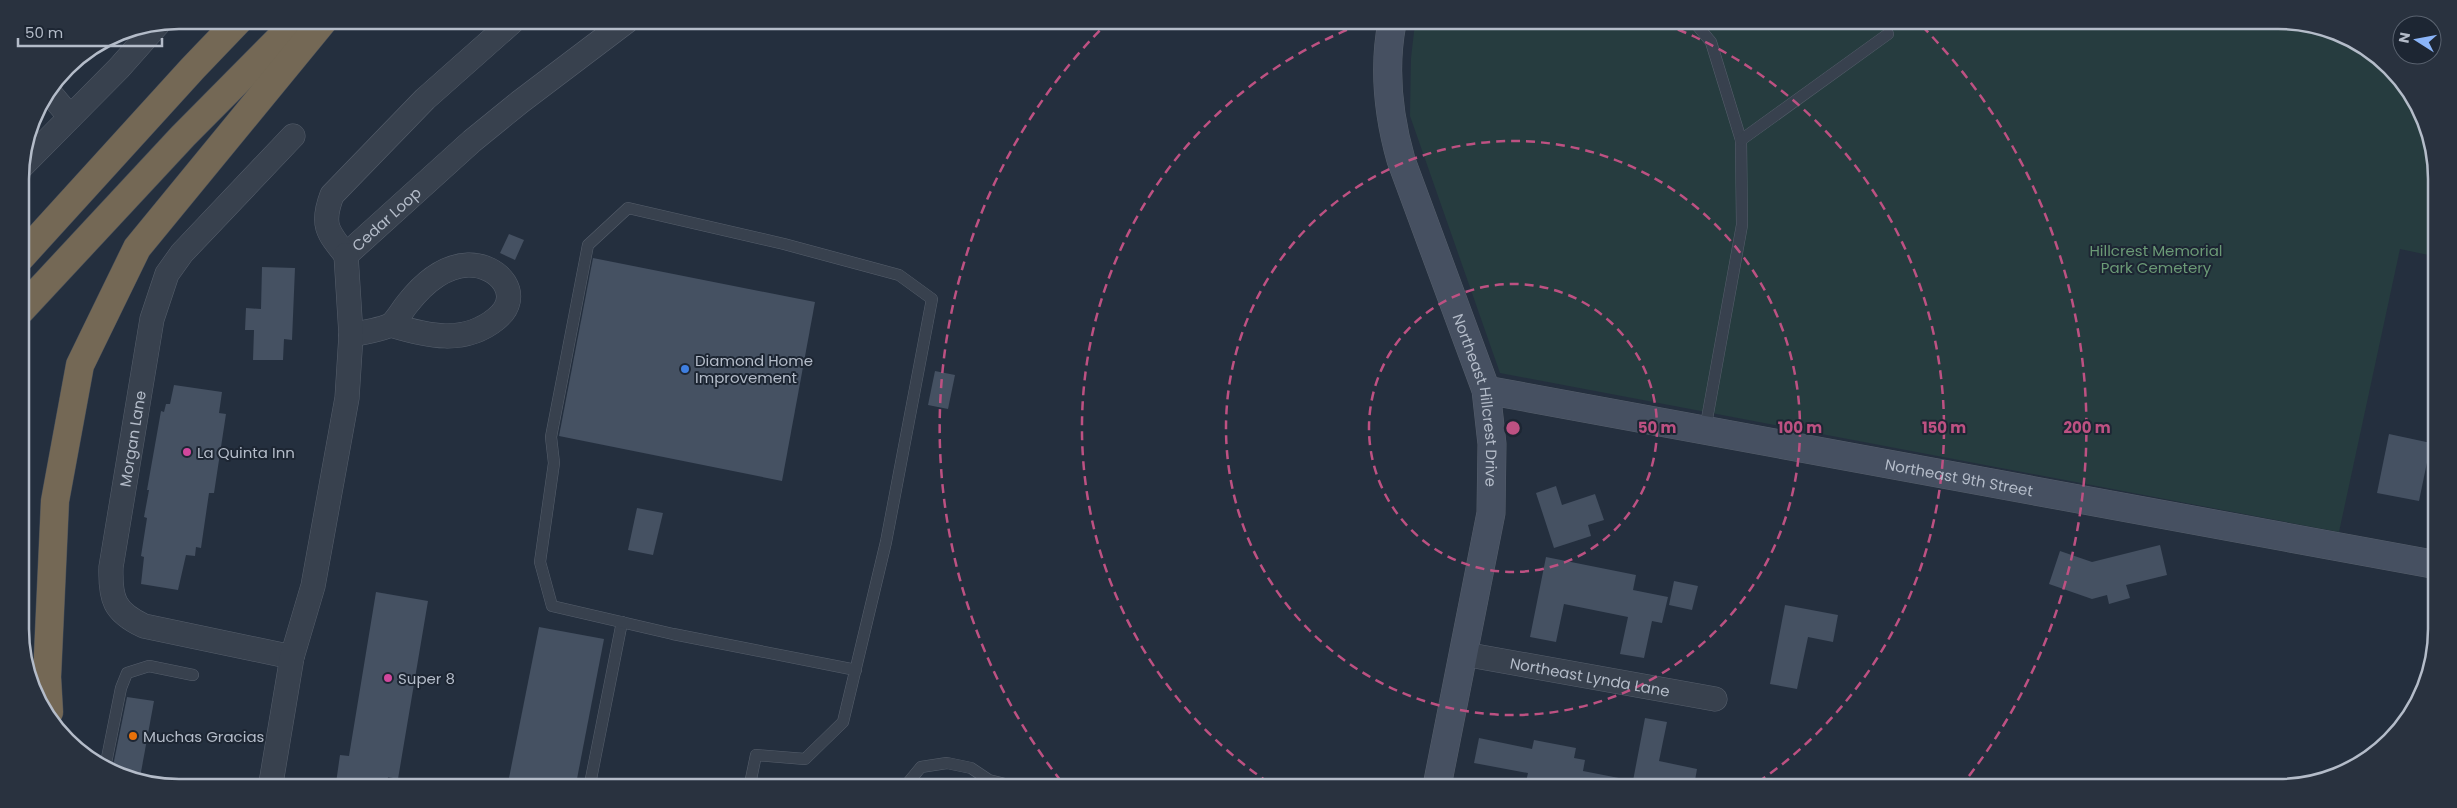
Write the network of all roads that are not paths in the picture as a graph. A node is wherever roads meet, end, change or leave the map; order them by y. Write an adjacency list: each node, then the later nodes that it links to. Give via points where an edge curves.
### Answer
1 (230, 29): 15 (highway)
2 (289, 29): 17 (highway, via 176,142)
3 (317, 29): 29 (highway, via 137,248 80,365 55,501)
4 (504, 29): 16 (street, Cedar Loop, via 425,99 332,195 326,210 326,224 331,237)
5 (617, 29): 16 (street, Cedar Loop, via 472,141)
6 (1391, 29): 20 (street, Northeast Hillcrest Drive, via 1387,74 1392,128)
7 (1700, 29): 13 (lane, via 1711,42)
8 (151, 32): 11 (street, via 120,68)
9 (1888, 34): 13 (lane)
10 (53, 97): 11 (street)
11 (70, 116): 14 (street)
12 (293, 136): 25 (street, Morgan Lane, via 182,253 167,274 152,319 110,587 115,605 128,618 144,626)
13 (1741, 140): 21 (lane, via 1742,225)
14 (31, 157)
15 (29, 248)
16 (346, 255): 19 (street)
17 (29, 301)
18 (391, 325): 19 (street)
19 (352, 335): 25 (street, via 347,398 318,558)
20 (1486, 390): 21 (street, Northeast 9th Street); 24 (street, Northeast Hillcrest Drive, via 1492,444 1491,513)
21 (1705, 430): 22 (street, Northeast 9th Street)
22 (2428, 563)
23 (622, 622): 26 (lane); 26 (lane, via 552,606 540,562 554,462 551,437 588,245 628,208 899,275 932,299 886,542); 32 (lane)
24 (1464, 654): 28 (street, Northeast Lynda Lane); 36 (street, Northeast Hillcrest Drive)
25 (292, 657): 31 (street)
26 (856, 670): 33 (lane, via 843,722 805,759 756,755)
27 (193, 675): 30 (lane, via 149,666 127,673 121,688)
28 (1715, 699)
29 (49, 704)
30 (107, 761)
31 (272, 779)
32 (591, 779)
33 (751, 779)
34 (911, 779): 35 (lane, via 922,767 947,763 971,768)
35 (988, 779)
36 (1438, 779)

